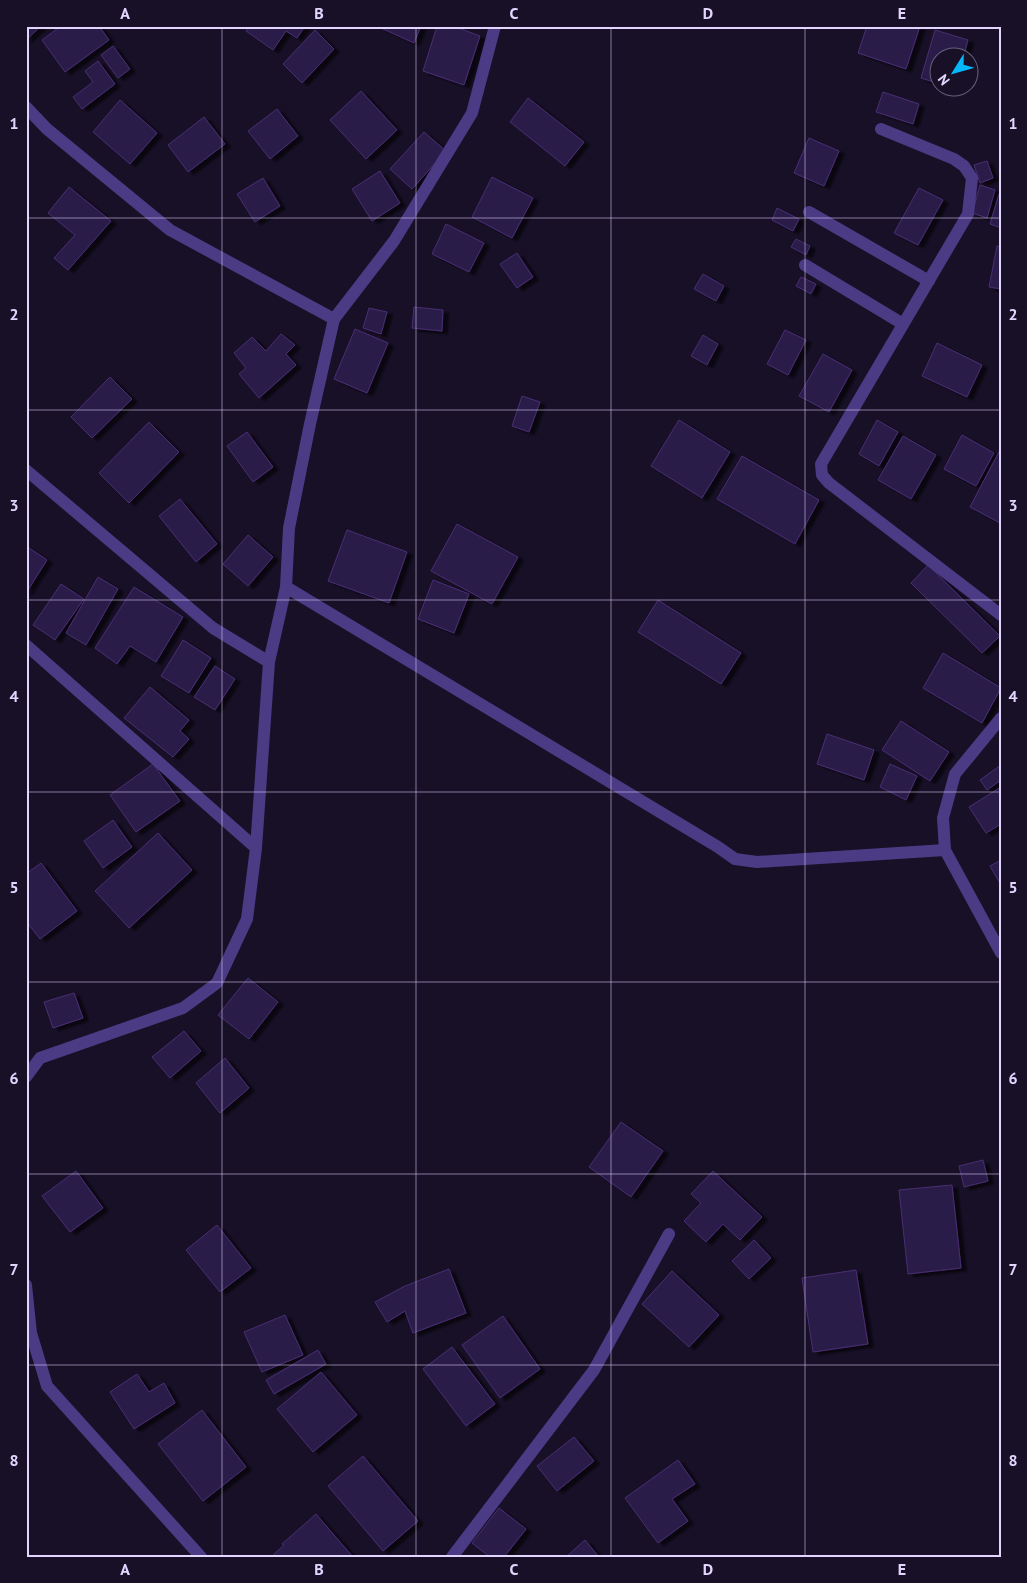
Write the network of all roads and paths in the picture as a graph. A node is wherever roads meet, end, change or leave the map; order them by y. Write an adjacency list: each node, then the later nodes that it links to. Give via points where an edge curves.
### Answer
1 (495, 26): 7 (street, via 472,113 394,241)
2 (26, 108): 7 (street, via 170,230)
3 (882, 129): 6 (street, via 954,159 972,178 968,214)
4 (809, 212): 6 (street)
5 (805, 265): 8 (street)
6 (929, 281): 8 (street)
7 (334, 319): 10 (street, via 289,528)
8 (903, 324): 11 (street, via 821,464 822,474 829,483)
9 (26, 470): 13 (street, via 213,628)
10 (286, 587): 13 (street); 16 (street, via 735,859 757,862)
11 (1001, 615)
12 (26, 645): 15 (street)
13 (269, 662): 15 (street)
14 (1001, 718): 16 (street, via 955,774 943,818)
15 (256, 848): 18 (street, via 247,918 217,983 183,1008 40,1058)
16 (945, 850): 17 (street)
17 (1001, 953)
18 (26, 1077)
19 (669, 1234): 22 (street, via 594,1370)
20 (26, 1285): 21 (street, via 32,1332 47,1386)
21 (201, 1557)
22 (452, 1557)

